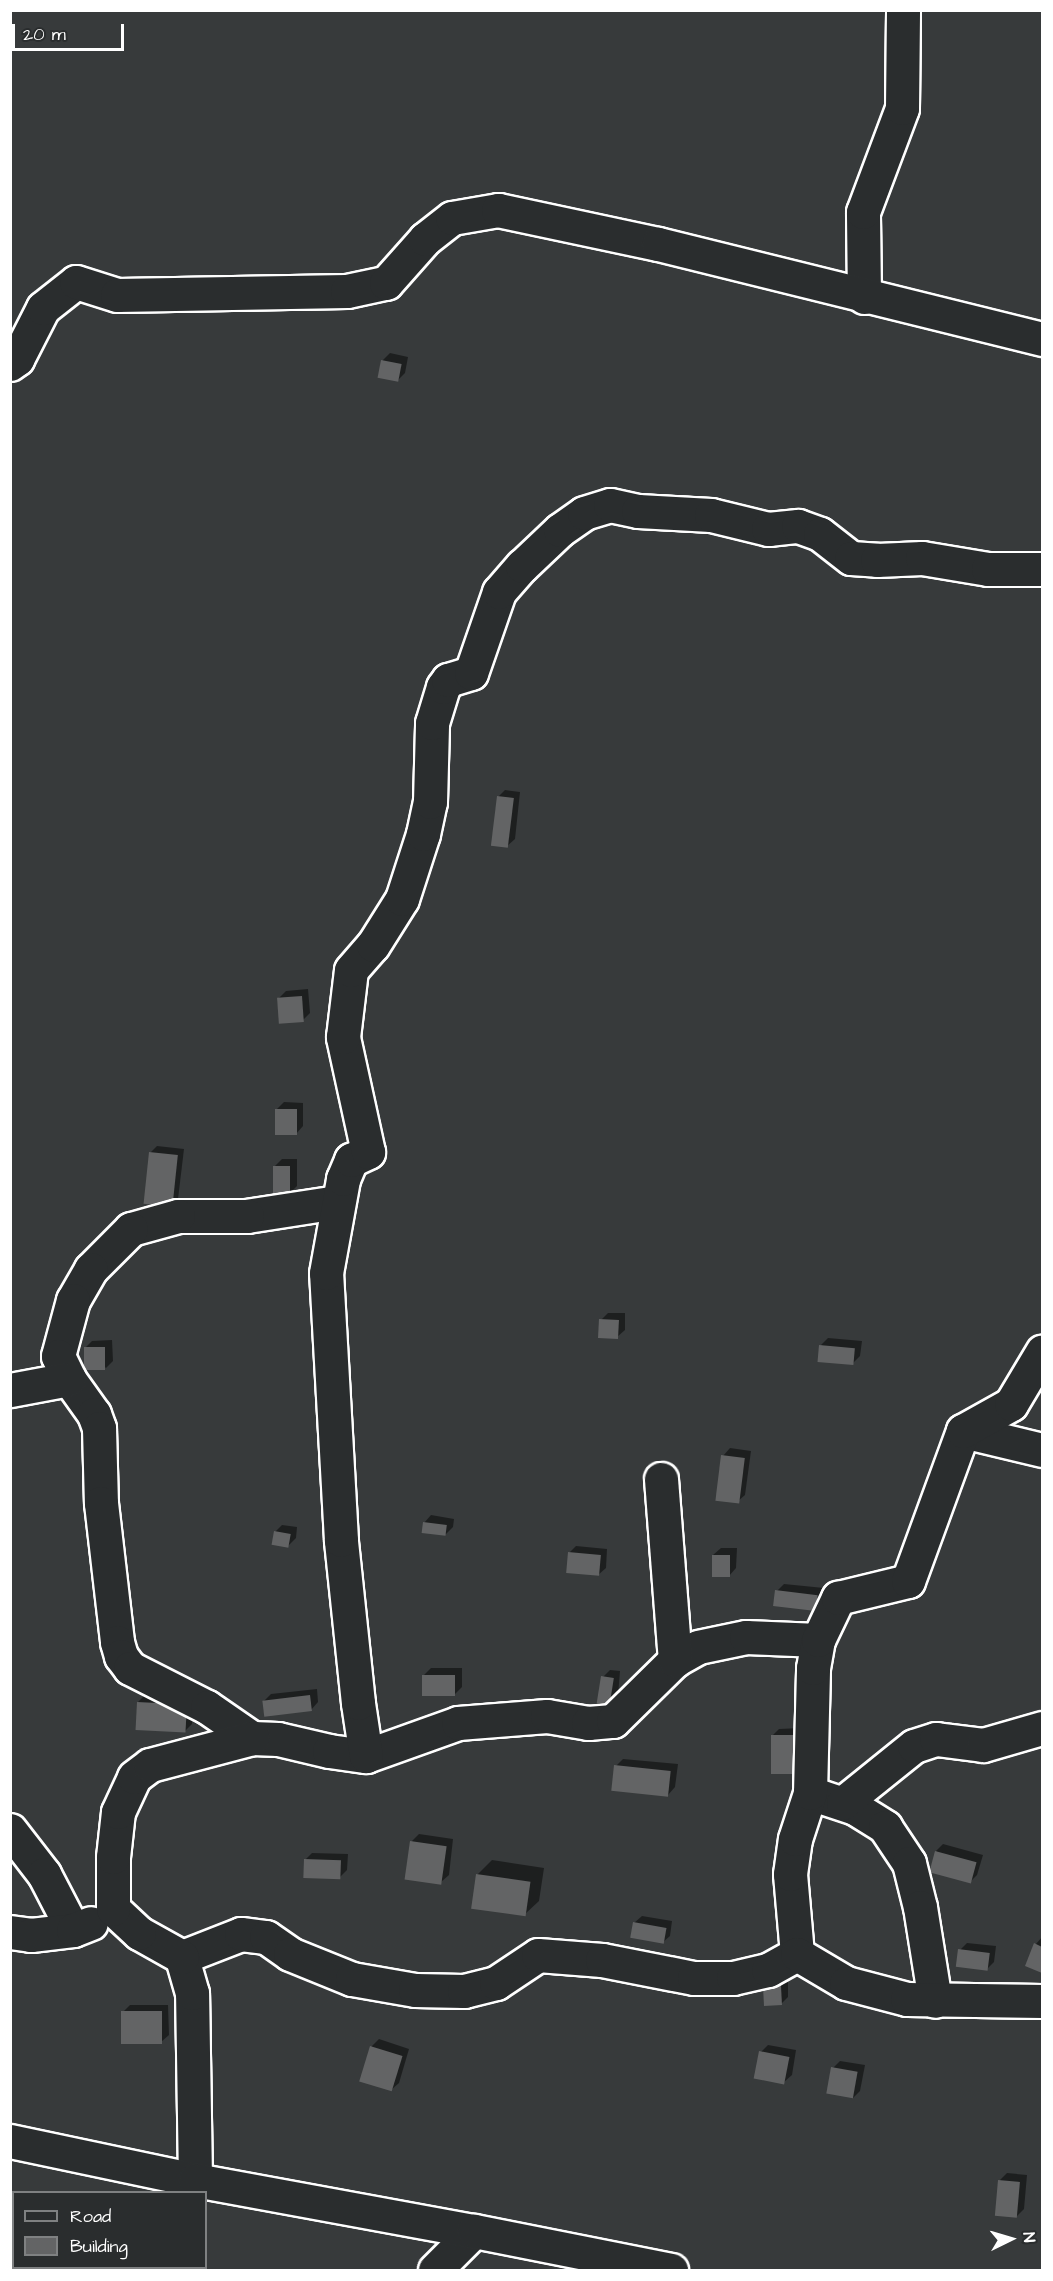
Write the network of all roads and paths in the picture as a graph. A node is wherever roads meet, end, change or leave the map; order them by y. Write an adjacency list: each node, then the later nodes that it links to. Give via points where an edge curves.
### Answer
1 (903, 10): 2 (street, via 902,108 863,212)
2 (864, 297): 3 (street); 4 (street, via 658,244 498,210 452,218 425,239 386,283 347,291 117,295 76,282 43,308)
3 (1042, 339)
4 (12, 360)
5 (1042, 569): 6 (street, via 988,569 922,558 851,558 820,534 798,526 768,529 711,515 610,506 584,513 560,530 499,592 471,673 448,680 443,687 432,723 430,802 402,899 374,945 351,970 343,1037 368,1152 351,1160)
6 (337, 1202): 8 (street, via 247,1216 178,1216 131,1229 91,1269 73,1300 58,1356); 17 (street, via 326,1273 332,1406 341,1539)
7 (1042, 1352): 10 (street, via 1011,1404)
8 (69, 1379): 9 (street); 16 (street, via 94,1414 99,1428 101,1503 121,1656 130,1668 207,1707)
9 (11, 1389)
10 (963, 1431): 11 (street); 13 (street, via 908,1581 838,1598)
11 (1042, 1450)
12 (661, 1479): 14 (street)
13 (818, 1640): 14 (street, via 747,1637 698,1647); 18 (street, via 813,1668)
14 (675, 1660): 17 (street, via 613,1721 588,1723 547,1716 458,1723)
15 (1042, 1728): 19 (street, via 983,1745 936,1739 914,1746)
16 (252, 1738): 17 (street, via 278,1739); 21 (street, via 172,1757 150,1765 134,1777 118,1812)
17 (366, 1756)
18 (810, 1793): 19 (street); 24 (street, via 795,1839 790,1874)
19 (843, 1803): 26 (street, via 885,1827 909,1863)
20 (10, 1830): 22 (street, via 44,1874)
21 (113, 1909): 22 (street); 25 (street, via 139,1933)
22 (73, 1930): 23 (street, via 32,1935)
23 (10, 1932)
24 (797, 1954): 25 (street, via 768,1970 734,1978 694,1978 602,1960 538,1955 496,1983 464,1991 415,1990 352,1979 290,1954 266,1937 241,1934); 26 (street, via 846,1983 907,1999)
25 (182, 1957): 29 (street, via 192,1993)
26 (935, 2001): 27 (street)
27 (1042, 2001)
28 (10, 2141): 29 (street)
29 (195, 2180): 30 (street)
30 (474, 2230): 31 (street); 32 (street)
31 (435, 2271)
32 (670, 2271)

